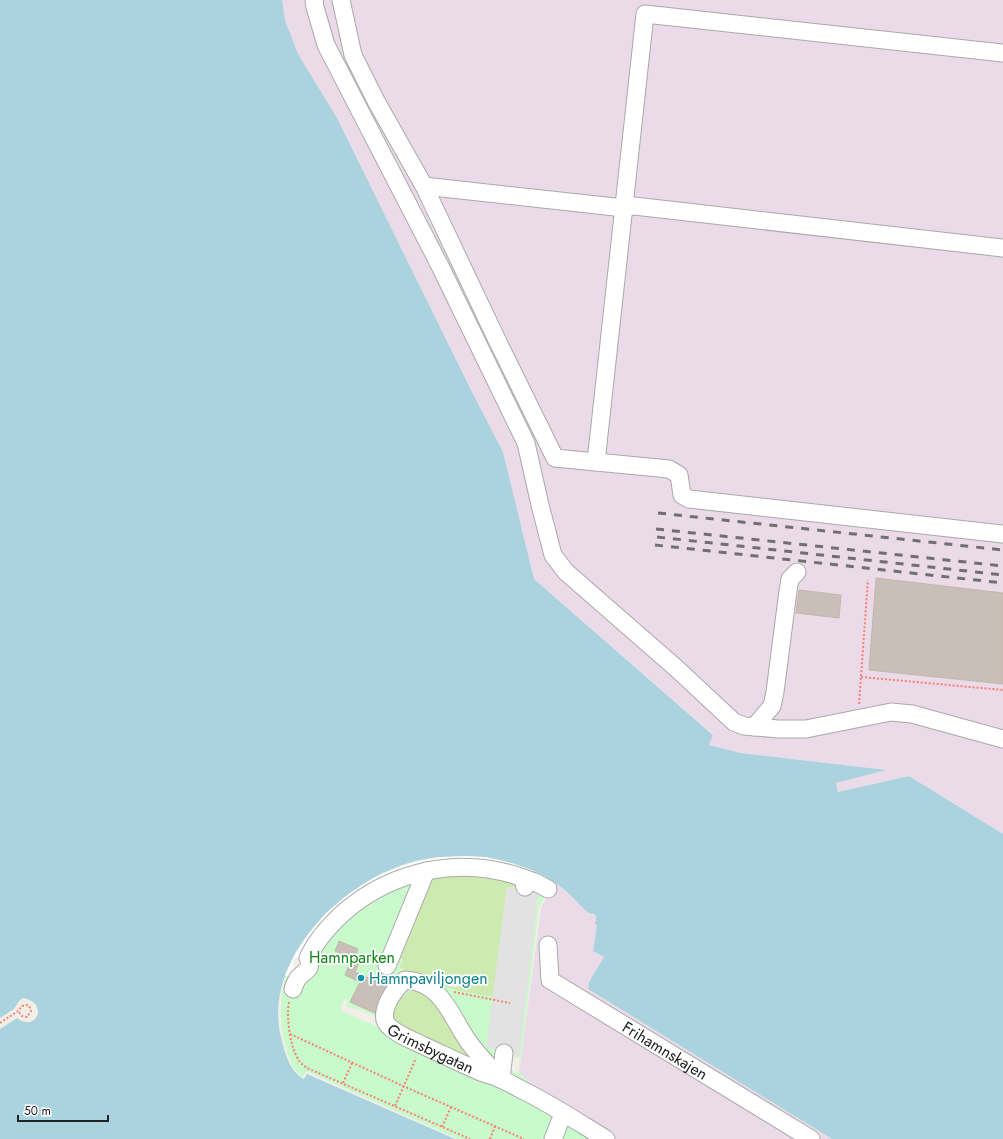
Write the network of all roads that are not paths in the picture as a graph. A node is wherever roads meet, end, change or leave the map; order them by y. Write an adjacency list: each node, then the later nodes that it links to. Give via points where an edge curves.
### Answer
1 (314, 0): 11 (street, via 326,45 440,266 526,443 553,555 566,572 734,722)
2 (340, 0): 5 (street, via 353,55)
3 (646, 7): 4 (street); 6 (street)
4 (1003, 53)
5 (424, 186): 6 (street); 8 (street, via 555,458)
6 (624, 208): 7 (street, via 634,206); 8 (street)
7 (1003, 248)
8 (596, 462): 9 (street, via 669,470 679,475 682,495 689,499)
9 (1003, 534)
10 (796, 572): 11 (street, via 790,579 772,706)
11 (754, 727): 12 (street, via 806,729 891,712 912,714)
12 (1003, 739)
13 (426, 871): 14 (street, via 455,867 492,869 524,883 535,882); 16 (street); 17 (street, via 376,890 336,919 310,952 308,969 299,976)
14 (548, 889)
15 (548, 945): 23 (street, Frihamnskajen, via 550,980)
16 (387, 966)
17 (293, 989)
18 (504, 1053): 19 (street)
19 (501, 1079): 19 (street, Grimsbygatan, via 469,1043 442,998 419,982 404,980 399,985 388,1002 385,1020 389,1026 422,1045); 20 (street, Grimsbygatan)
20 (563, 1114): 21 (street); 22 (street, Grimsbygatan)
21 (553, 1139)
22 (605, 1139)
23 (811, 1139)

